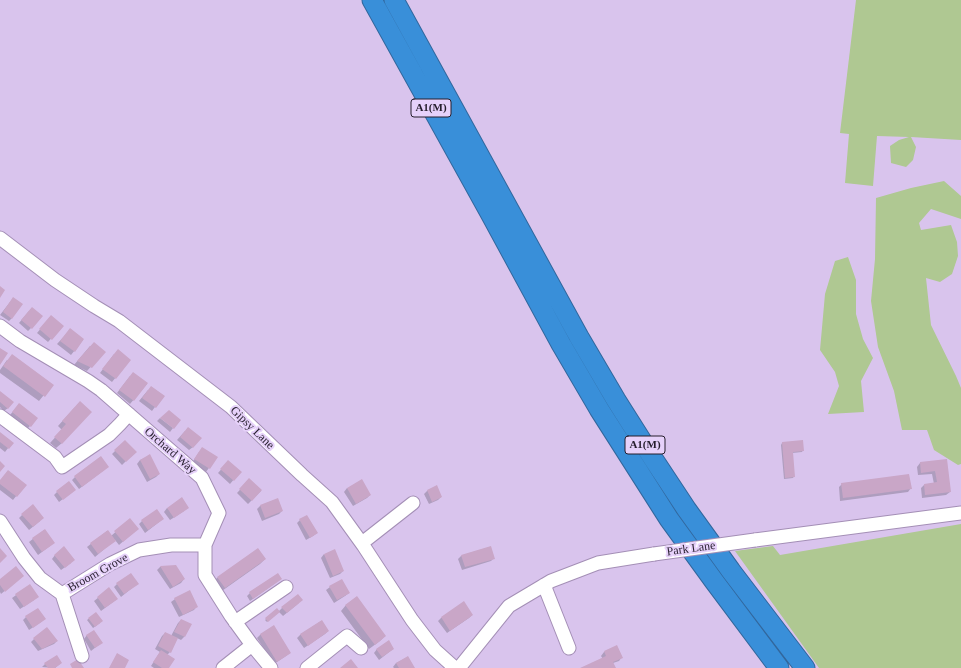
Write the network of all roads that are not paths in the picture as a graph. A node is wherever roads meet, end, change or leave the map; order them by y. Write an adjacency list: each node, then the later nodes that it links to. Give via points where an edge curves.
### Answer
1 (372, 0): 25 (highway, A1(M), via 599,409 669,520)
2 (394, 0): 26 (highway, A1(M), via 616,400 687,510 735,578)
3 (0, 238): 10 (street, Gipsy Lane, via 55,280 119,321 231,407 332,502)
4 (0, 326): 5 (street, Orchard Way, via 20,341 88,381)
5 (129, 414): 6 (street, via 109,435 62,466); 11 (street, Orchard Way, via 202,478 219,513)
6 (0, 416)
7 (413, 503): 10 (street)
8 (961, 513): 12 (street, Park Lane, bridge, via 598,563)
9 (0, 521): 14 (street, Broom Grove, via 40,578)
10 (362, 543): 23 (street, Gipsy Lane, via 412,620 435,650)
11 (205, 545): 14 (street, Broom Grove, via 171,545 139,550 110,564); 15 (street, Orchard Way, via 205,575)
12 (544, 585): 18 (street); 24 (street, Park Lane, via 509,606)
13 (286, 586): 15 (street)
14 (62, 594): 19 (street)
15 (235, 622): 16 (street, Orchard Way)
16 (252, 645): 20 (street); 21 (street, Orchard Way)
17 (361, 648): 22 (street, via 347,636)
18 (569, 648)
19 (82, 656)
20 (223, 668)
21 (272, 668)
22 (307, 668)
23 (455, 668)
24 (459, 668)
25 (779, 668)
26 (805, 668)

